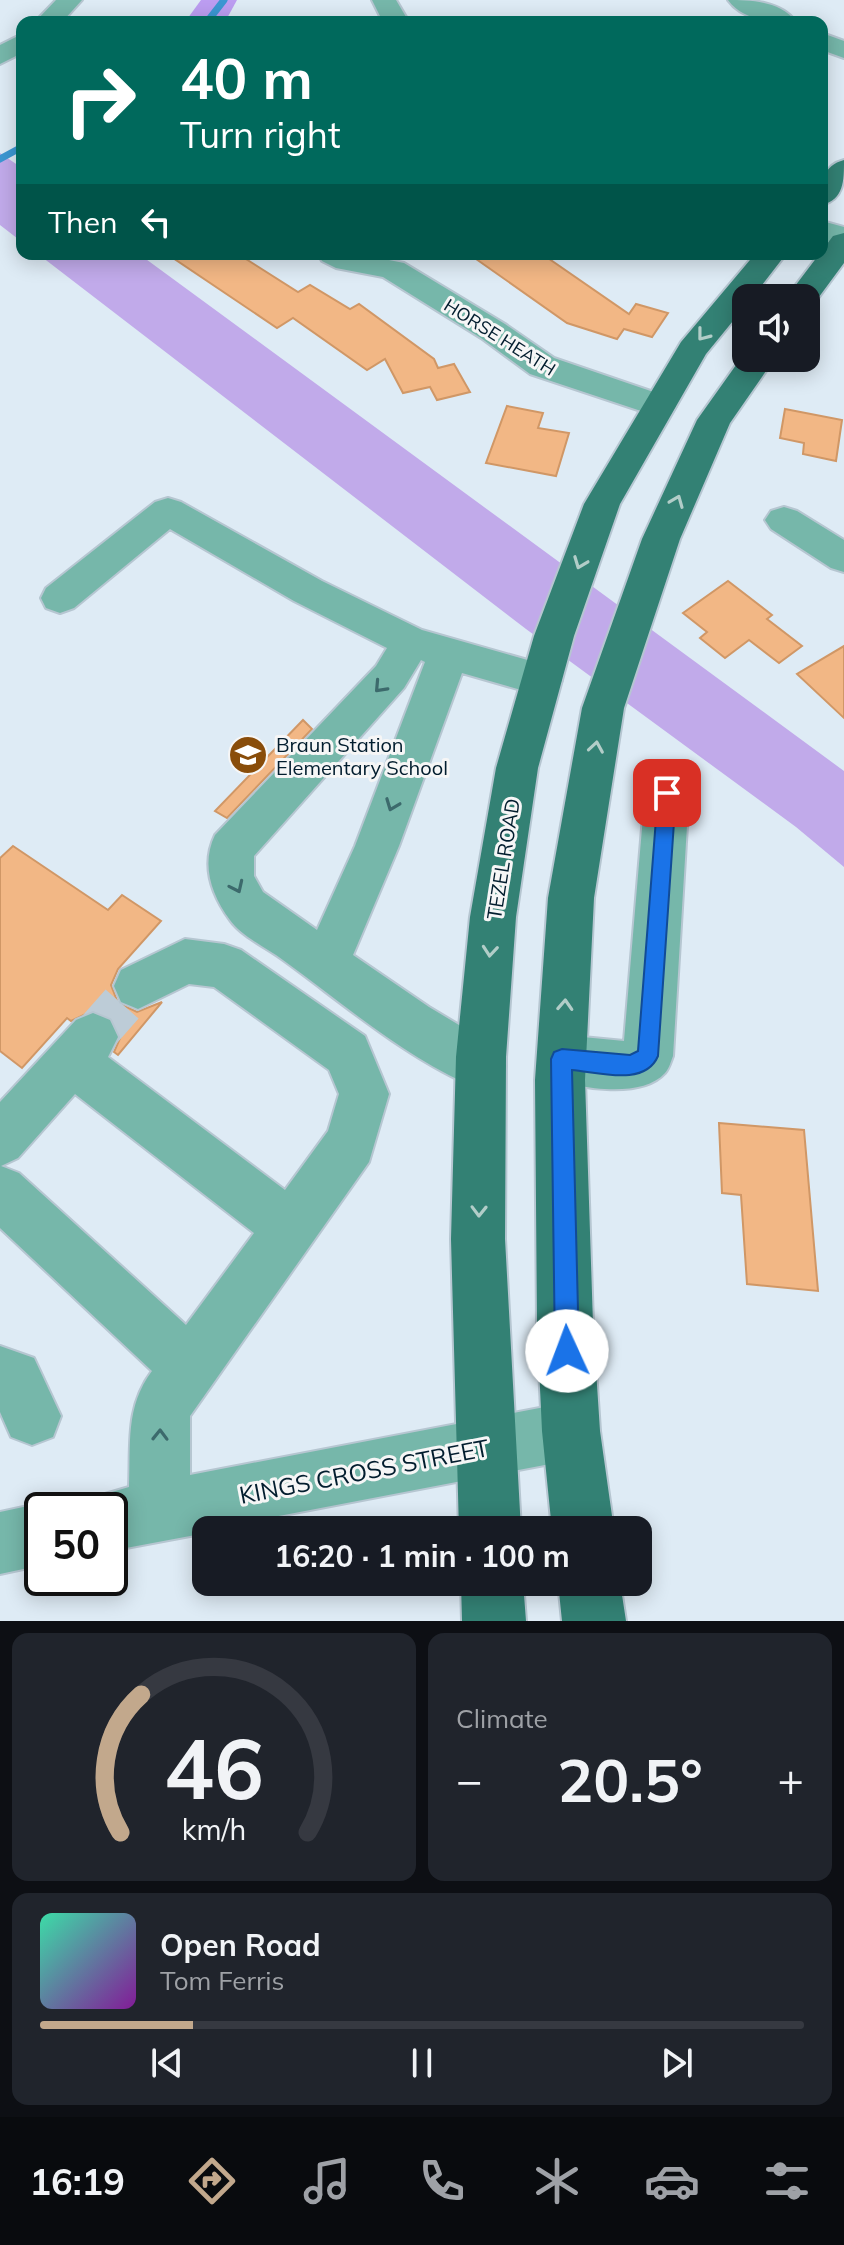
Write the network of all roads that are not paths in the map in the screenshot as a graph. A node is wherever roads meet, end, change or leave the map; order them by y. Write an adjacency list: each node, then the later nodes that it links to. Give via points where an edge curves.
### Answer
1 (70, 0): 3 (street)
2 (740, 0): 4 (street)
3 (54, 16)
4 (771, 16)
5 (844, 169): 6 (main road)
6 (828, 189)
7 (844, 240): 11 (main road)
8 (345, 260): 10 (street, HORSE HEATH)
9 (766, 260): 13 (main road, TEZEL ROAD, one-way to 13, via 693,349)
10 (386, 262): 13 (street, HORSE HEATH, via 542,366)
11 (812, 284)
12 (748, 372): 22 (main road, one-way to 12, via 571,898 603,708 688,473 714,420)
13 (659, 406): 18 (main road, TEZEL ROAD, one-way to 18, via 602,504)
14 (784, 520): 15 (street)
15 (844, 558)
16 (60, 598): 17 (street, via 168,511 308,591)
17 (430, 648): 18 (street); 20 (street, one-way to 20, via 377,846); 20 (street, one-way to 20, via 390,677 231,849 231,879 247,907)
18 (542, 680): 23 (main road, TEZEL ROAD, one-way to 23, via 517,768 493,917)
19 (667, 793): 22 (street, via 648,1056 632,1066)
20 (326, 963): 23 (street)
21 (138, 986): 26 (street, via 185,961 224,966 347,1053 364,1094 351,1144)
22 (562, 1059): 28 (main road)
23 (481, 1066): 29 (main road, TEZEL ROAD, one-way to 29, via 478,1239)
24 (0, 1140): 26 (street, via 83,1049)
25 (0, 1192): 27 (street)
26 (290, 1227): 27 (street)
27 (189, 1367): 30 (street, one-way to 27, via 161,1407)
28 (571, 1431): 29 (street, KINGS CROSS STREET); 32 (main road)
29 (486, 1447): 30 (street, KINGS CROSS STREET); 31 (main road, TEZEL ROAD)
30 (134, 1516)
31 (489, 1516)
32 (581, 1516)
33 (24, 1538): 34 (street)
34 (0, 1543)
35 (493, 1596): 37 (main road)
36 (591, 1596): 38 (main road)
37 (494, 1621)
38 (594, 1621)

